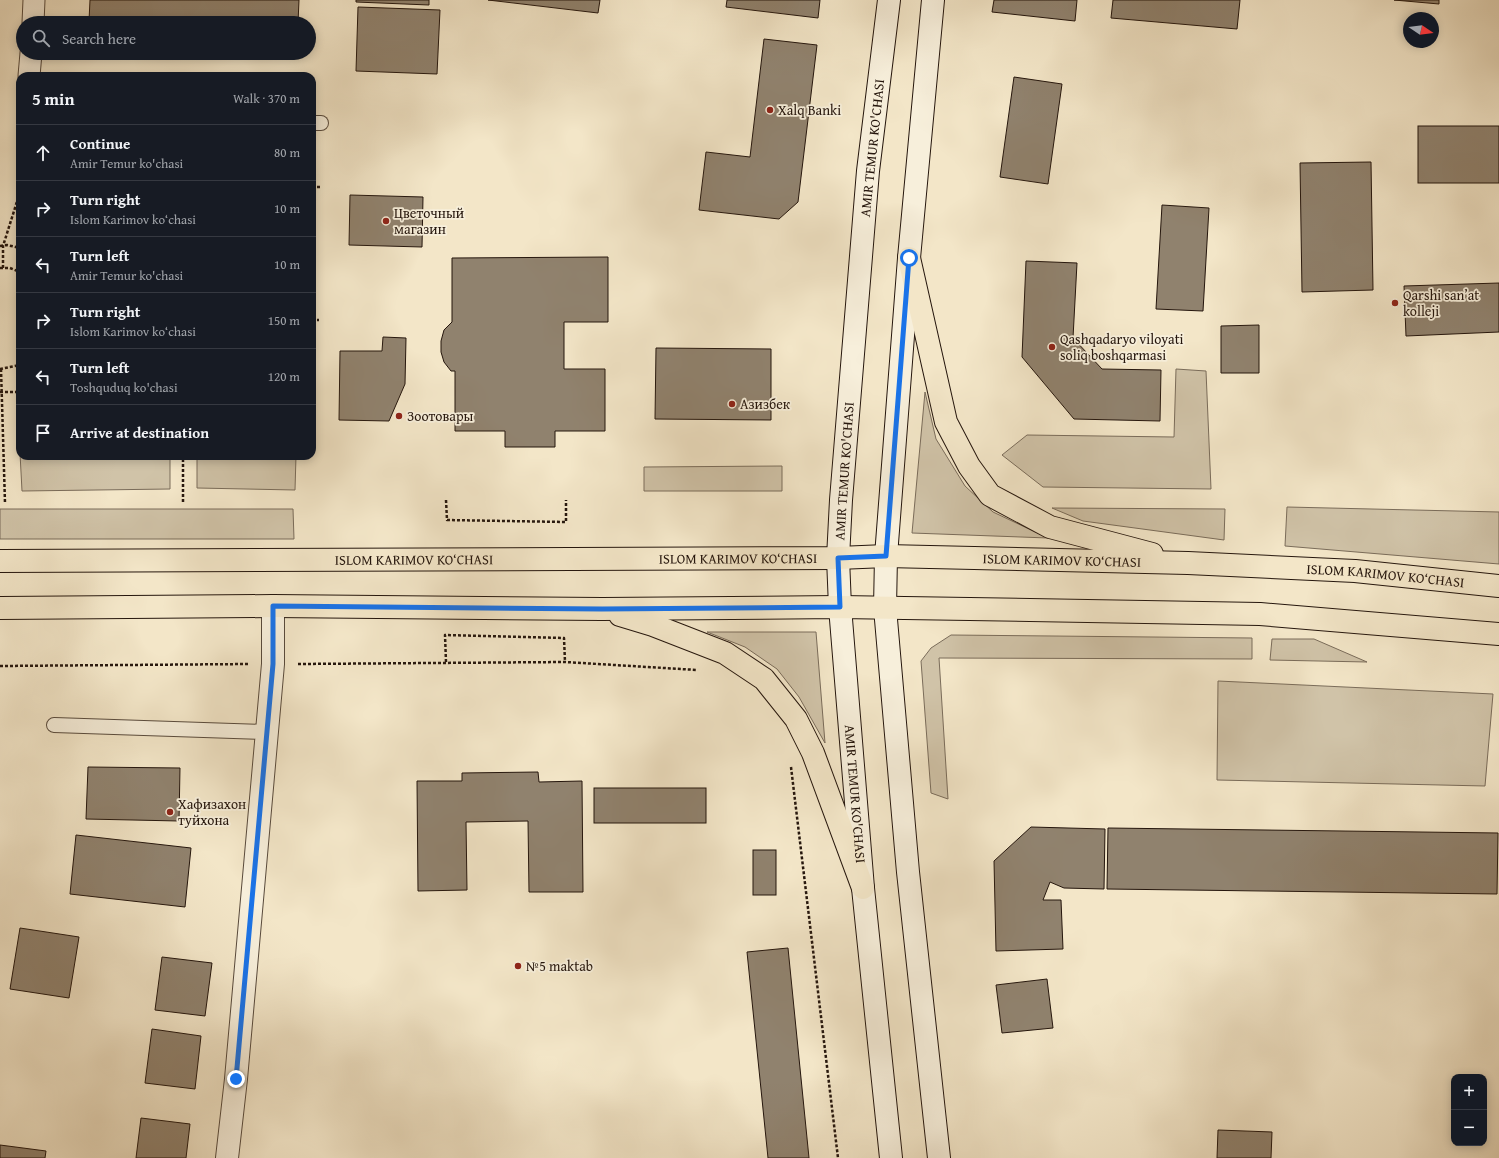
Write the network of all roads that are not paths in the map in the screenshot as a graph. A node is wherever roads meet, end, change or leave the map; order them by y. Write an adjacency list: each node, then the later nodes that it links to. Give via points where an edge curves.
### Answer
1 (34, 0): 4 (street)
2 (890, 0): 9 (main road, AMIR TEMUR KO'CHASI, via 868,171 840,500)
3 (933, 0): 7 (main road)
4 (33, 16)
5 (30, 60): 6 (street)
6 (29, 72)
7 (909, 258): 8 (main road); 11 (main road, via 946,422 969,466 990,495 1050,527)
8 (886, 556): 9 (main road, ISLOM KARIMOV KO‘CHASI); 11 (main road, ISLOM KARIMOV KO‘CHASI); 16 (main road)
9 (838, 558): 10 (main road, ISLOM KARIMOV KO‘CHASI); 14 (main road, AMIR TEMUR KO'CHASI)
10 (0, 561)
11 (1188, 563): 12 (main road, ISLOM KARIMOV KO‘CHASI, via 1355,571)
12 (1499, 586)
13 (273, 606): 15 (main road); 17 (main road); 20 (main road, via 273,664)
14 (840, 607): 16 (main road); 17 (main road); 21 (main road, AMIR TEMUR KO'CHASI)
15 (0, 608)
16 (885, 608): 18 (main road, via 1260,614); 24 (main road, via 908,872)
17 (602, 609): 21 (main road, via 653,625 725,654 764,679 796,719 813,753)
18 (1499, 634)
19 (54, 725): 20 (lane)
20 (267, 732): 22 (main road)
21 (863, 888): 23 (main road, AMIR TEMUR KO'CHASI)
22 (227, 1158)
23 (891, 1158)
24 (939, 1158)

